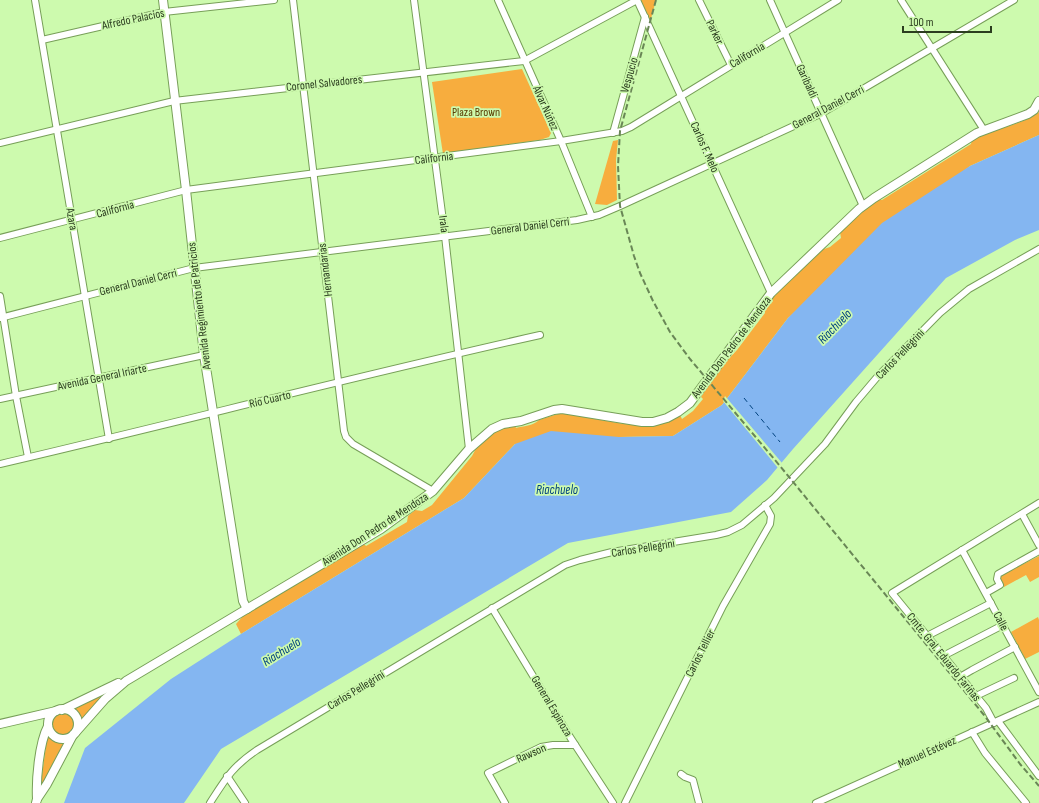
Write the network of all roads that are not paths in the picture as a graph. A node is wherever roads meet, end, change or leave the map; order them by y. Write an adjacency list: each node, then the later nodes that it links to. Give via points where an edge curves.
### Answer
1 (35, 0): 16 (street, Azara)
2 (163, 0): 13 (main road, Avenida Regimiento de Patricios)
3 (274, 0): 13 (street, Alfredo Palacios)
4 (294, 0): 21 (street, Hernandarias)
5 (414, 0): 20 (street, Irala)
6 (498, 0): 18 (street, Álvar Núñez)
7 (637, 0): 14 (street, Carlos F. Melo); 18 (street, Coronel Salvadores)
8 (699, 0): 19 (street, Parker)
9 (770, 0): 15 (street, Garibaldi)
10 (838, 0): 15 (street, California)
11 (901, 0): 17 (street)
12 (1014, 0): 17 (street, General Daniel Cerri)
13 (164, 12): 16 (street, Alfredo Palacios); 23 (main road, Avenida Regimiento de Patricios)
14 (645, 17): 22 (street, Carlos F. Melo); 28 (street, Vespucio)
15 (785, 32): 19 (street, California); 25 (street, Garibaldi)
16 (42, 40): 26 (street, Azara)
17 (932, 48): 25 (street, General Daniel Cerri); 27 (street)
18 (524, 61): 20 (street, Coronel Salvadores); 29 (street, Álvar Núñez)
19 (731, 65): 22 (street, California)
20 (423, 73): 21 (street, Coronel Salvadores); 31 (street, Irala)
21 (303, 85): 23 (street, Coronel Salvadores); 33 (street, Hernandarias)
22 (681, 95): 28 (street, California, via 631,127); 32 (street, Carlos F. Melo)
23 (174, 100): 26 (street, Coronel Salvadores); 34 (main road, Avenida Regimiento de Patricios)
24 (1039, 100): 27 (main road, Avenida Don Pedro de Mendoza, via 1034,110 1028,114)
25 (822, 113): 32 (street, General Daniel Cerri); 35 (street, Garibaldi)
26 (57, 129): 30 (street, Coronel Salvadores); 37 (street, Azara)
27 (984, 130): 35 (main road, Avenida Don Pedro de Mendoza)
28 (613, 133): 29 (street, California)
29 (560, 141): 31 (street, California); 36 (street, Álvar Núñez)
30 (0, 143)
31 (435, 158): 33 (street, California); 38 (street, Irala)
32 (712, 164): 36 (street, General Daniel Cerri); 43 (street, Carlos F. Melo)
33 (313, 173): 34 (street, California); 41 (street, Hernandarias)
34 (186, 190): 37 (street, California); 42 (main road, Avenida Regimiento de Patricios)
35 (863, 206): 43 (main road, Avenida Don Pedro de Mendoza)
36 (592, 217): 38 (street, General Daniel Cerri)
37 (72, 220): 39 (street, California); 45 (street, Azara)
38 (445, 236): 41 (street, General Daniel Cerri); 48 (street, Irala)
39 (0, 238)
40 (1039, 249): 61 (street, Carlos Pellegrini, via 969,289 940,313 862,394 802,470)
41 (323, 251): 42 (street, General Daniel Cerri); 51 (street, Hernandarias)
42 (194, 268): 45 (street, General Daniel Cerri); 49 (main road, Avenida Regimiento de Patricios)
43 (771, 293): 56 (main road, Avenida Don Pedro de Mendoza, via 697,395 673,415 658,421 642,422 570,410 554,410 496,426)
44 (0, 296): 46 (street)
45 (85, 296): 46 (street, General Daniel Cerri); 50 (street, Azara)
46 (2, 317): 52 (street)
47 (540, 335): 48 (street, Río Cuarto)
48 (459, 353): 51 (street, Río Cuarto); 56 (street, Irala)
49 (204, 355): 50 (street, Avenida General Iriarte); 54 (main road, Avenida Regimiento de Patricios)
50 (98, 378): 52 (street, Avenida General Iriarte); 55 (street, Azara)
51 (339, 383): 54 (street, Río Cuarto); 59 (street, Hernandarias, via 343,427 348,439 358,448)
52 (16, 396): 53 (street, Avenida General Iriarte); 57 (street)
53 (0, 399)
54 (212, 413): 55 (street, Río Cuarto); 69 (main road, Avenida Regimiento de Patricios, via 243,601)
55 (109, 439): 57 (street, Río Cuarto)
56 (470, 449): 59 (main road, Avenida Don Pedro de Mendoza)
57 (28, 457): 58 (street, Río Cuarto)
58 (0, 464)
59 (433, 491): 69 (main road, Avenida Don Pedro de Mendoza, via 368,537)
60 (1039, 504): 62 (street)
61 (765, 505): 68 (street, Carlos Pellegrini, via 742,525 728,532 694,540 612,552 572,562); 96 (street, Carlos Tellier, via 771,516 770,524 723,606)
62 (1022, 514): 63 (street); 64 (street)
63 (1039, 545)
64 (962, 550): 66 (street, Calle); 71 (street, Cmte. Gral. Eduardo Fariñas, via 892,593)
65 (1039, 551): 66 (street, via 998,574 1000,585)
66 (986, 593): 67 (street, Calle)
67 (991, 603): 70 (street, Calle); 71 (street)
68 (492, 608): 87 (street, General Espinoza); 89 (street, Carlos Pellegrini, via 257,750 239,762)
69 (247, 609): 74 (main road, Avenida Don Pedro de Mendoza)
70 (1003, 625): 72 (street, Calle); 73 (street)
71 (927, 636): 73 (street, Cmte. Gral. Eduardo Fariñas)
72 (1015, 647): 75 (street); 77 (street, Calle)
73 (943, 656): 75 (street, Cmte. Gral. Eduardo Fariñas)
74 (135, 675): 80 (main road, Avenida Don Pedro de Mendoza); 86 (main road, Avenida Don Pedro de Mendoza, via 119,686)
75 (960, 677): 78 (street, Cmte. Gral. Eduardo Fariñas)
76 (1014, 678): 78 (street)
77 (1039, 692)
78 (976, 696): 82 (street, Cmte. Gral. Eduardo Fariñas)
79 (1039, 702): 82 (street, Manuel Estévez)
80 (61, 710): 81 (main road, Avenida Don Pedro de Mendoza); 84 (main road, via 51,716); 86 (main road, via 71,712 76,718 78,724)
81 (30, 717): 83 (main road, Avenida Don Pedro de Mendoza); 84 (main road, via 43,720)
82 (996, 722): 85 (street, Manuel Estévez); 90 (street, Cmte. Gral. Eduardo Fariñas)
83 (0, 724)
84 (48, 725): 86 (main road, via 50,733 58,739 66,739); 91 (main road, via 43,739)
85 (972, 732): 98 (street, Manuel Estévez); 99 (street, via 985,753)
86 (74, 734): 91 (main road, Avenida Don Pedro de Mendoza)
87 (575, 745): 94 (street, Rawson, via 541,747 488,773); 95 (street, General Espinoza)
88 (681, 774): 97 (street, via 693,780)
89 (227, 776): 92 (street, Carlos Pellegrini); 93 (street)
90 (1039, 776)
91 (35, 802)
92 (210, 803)
93 (245, 803)
94 (505, 803)
95 (613, 803)
96 (625, 803)
97 (699, 803)
98 (816, 803)
99 (1026, 803)

